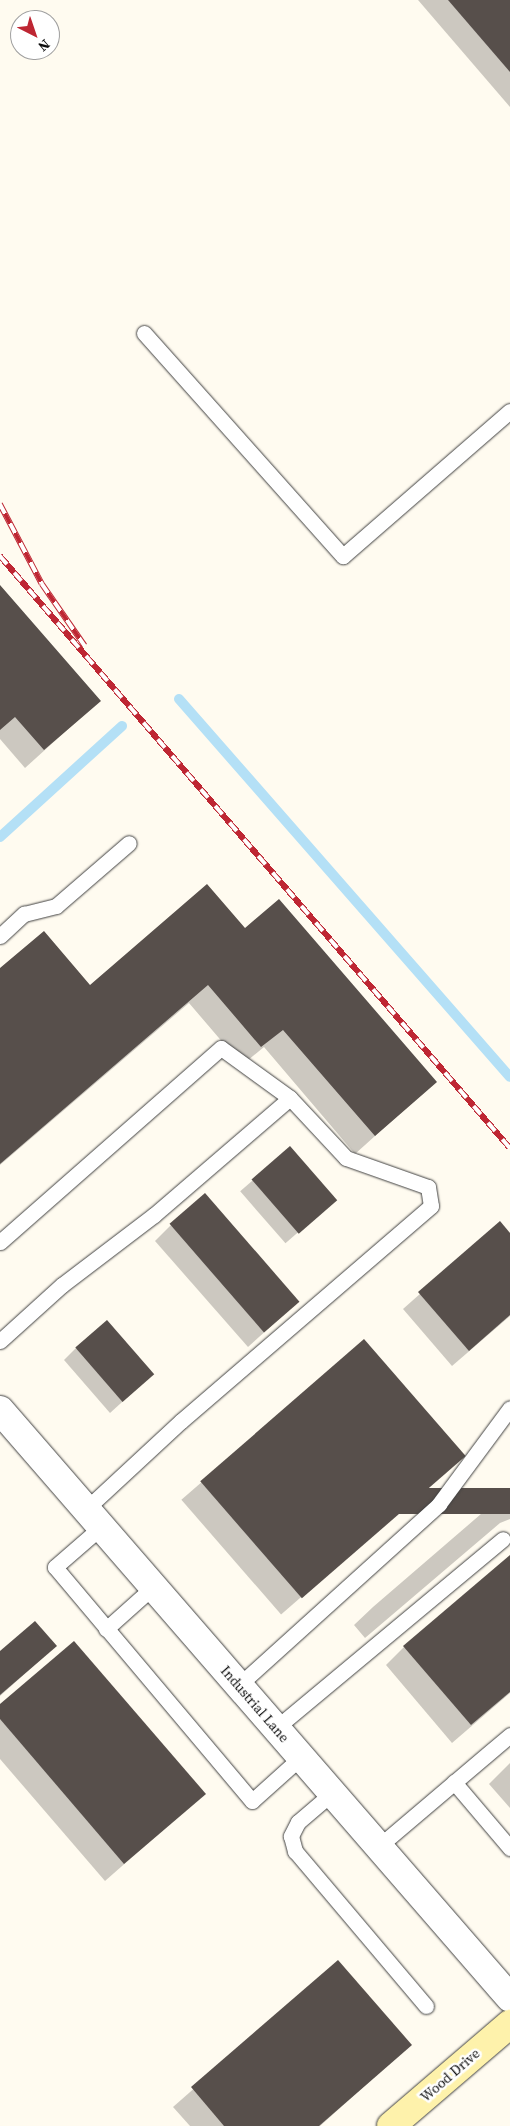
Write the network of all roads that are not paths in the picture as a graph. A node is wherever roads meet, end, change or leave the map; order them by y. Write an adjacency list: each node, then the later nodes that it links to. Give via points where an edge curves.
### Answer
1 (144, 333): 2 (lane, via 343,556)
2 (510, 411)
3 (129, 843): 4 (lane, via 56,906 24,914)
4 (0, 936)
5 (290, 1098): 6 (lane, via 220,1048); 7 (lane, via 154,1214 62,1285); 10 (lane, via 346,1158 428,1187 430,1206 181,1421)
6 (0, 1242)
7 (0, 1341)
8 (510, 1408): 14 (lane, via 439,1504)
9 (4, 1425): 10 (street, Industrial Lane)
10 (94, 1518): 12 (street, Industrial Lane); 13 (lane, via 55,1567)
11 (503, 1539): 15 (lane)
12 (153, 1587): 13 (lane); 14 (street, Industrial Lane)
13 (106, 1629): 17 (lane, via 252,1801)
14 (238, 1685): 15 (street, Industrial Lane)
15 (276, 1728): 17 (street, Industrial Lane)
16 (510, 1735): 18 (lane)
17 (301, 1757): 19 (street, Industrial Lane)
18 (454, 1782): 20 (lane); 21 (lane)
19 (332, 1793): 20 (street, Industrial Lane); 23 (lane, via 298,1822 291,1836 295,1851)
20 (378, 1846): 22 (street, Industrial Lane)
21 (510, 1848)
22 (510, 1998)
23 (426, 2006)
24 (510, 2024): 25 (street, Wood Drive)
25 (391, 2126)

